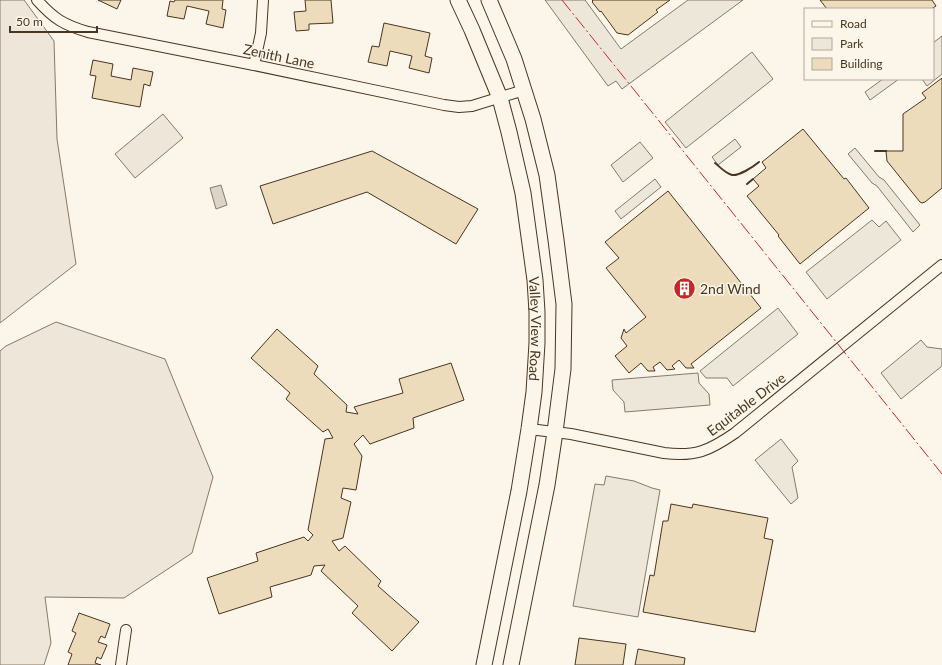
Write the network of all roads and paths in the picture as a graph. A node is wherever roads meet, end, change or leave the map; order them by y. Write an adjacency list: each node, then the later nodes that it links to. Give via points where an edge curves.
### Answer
1 (37, 0): 5 (street, Zenith Lane, via 57,19 82,31)
2 (263, 0): 5 (street, via 261,33)
3 (458, 0): 7 (main road, Valley View Road)
4 (489, 0): 6 (main road, Valley View Road)
5 (254, 65): 7 (street, Zenith Lane, via 444,105 472,106)
6 (524, 90): 7 (street, Zenith Lane); 10 (main road, Valley View Road, via 547,174 564,304 562,369)
7 (500, 98): 9 (main road, Valley View Road, via 523,193 535,280 537,343)
8 (942, 265): 10 (street, Equitable Drive, via 735,434 705,451 677,455)
9 (529, 429): 10 (street, Equitable Drive); 13 (main road, Valley View Road)
10 (555, 432): 14 (main road, Valley View Road)
11 (126, 630): 12 (street)
12 (121, 665)
13 (484, 665)
14 (511, 665)

